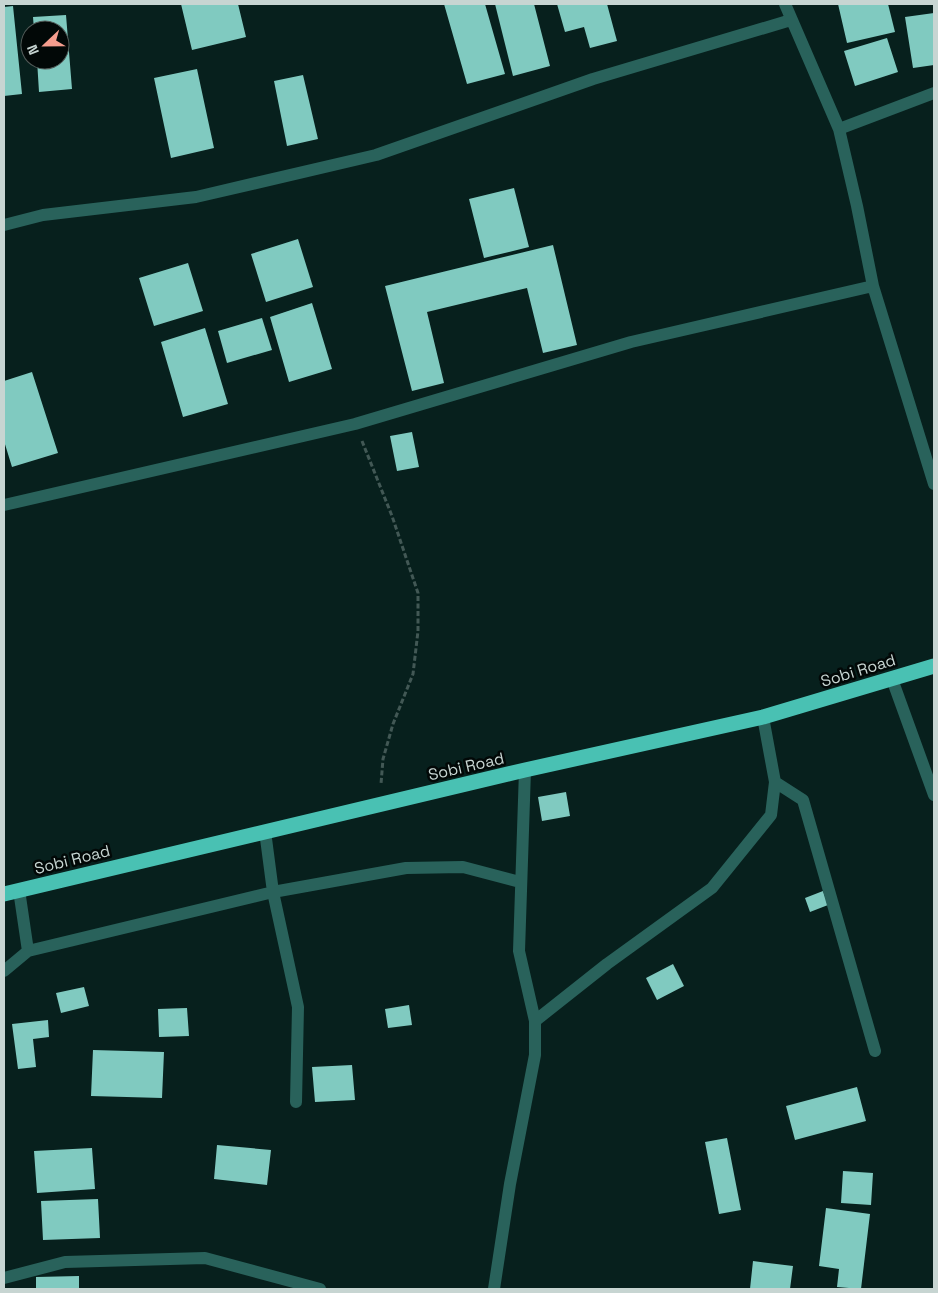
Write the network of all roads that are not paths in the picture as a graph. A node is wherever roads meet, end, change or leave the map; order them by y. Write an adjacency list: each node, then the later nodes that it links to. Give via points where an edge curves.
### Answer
1 (785, 4): 2 (street)
2 (791, 20): 4 (street); 5 (street, via 593,79 376,155 196,197 43,215)
3 (934, 93): 4 (street)
4 (839, 129): 6 (street)
5 (4, 225)
6 (873, 286): 7 (street); 8 (street, via 631,342 355,424)
7 (934, 484)
8 (4, 505)
9 (934, 666): 10 (highway, Sobi Road)
10 (892, 678): 11 (highway, Sobi Road); 14 (street)
11 (763, 717): 12 (highway, Sobi Road); 13 (street)
12 (525, 770): 15 (highway, Sobi Road); 16 (street)
13 (775, 782): 22 (street, via 772,815 712,888); 23 (street, via 803,800)
14 (934, 795)
15 (265, 831): 17 (highway, Sobi Road); 18 (street)
16 (520, 882): 18 (street, via 463,867 406,868); 22 (street, via 519,951)
17 (19, 890): 19 (highway, Sobi Road); 20 (street)
18 (273, 892): 20 (street); 24 (street, via 298,1007)
19 (4, 894)
20 (28, 951): 21 (street)
21 (4, 971)
22 (535, 1021): 27 (street, via 535,1055)
23 (875, 1051)
24 (296, 1102)
25 (4, 1278): 26 (street, via 65,1262 205,1258)
26 (320, 1289)
27 (494, 1289)

